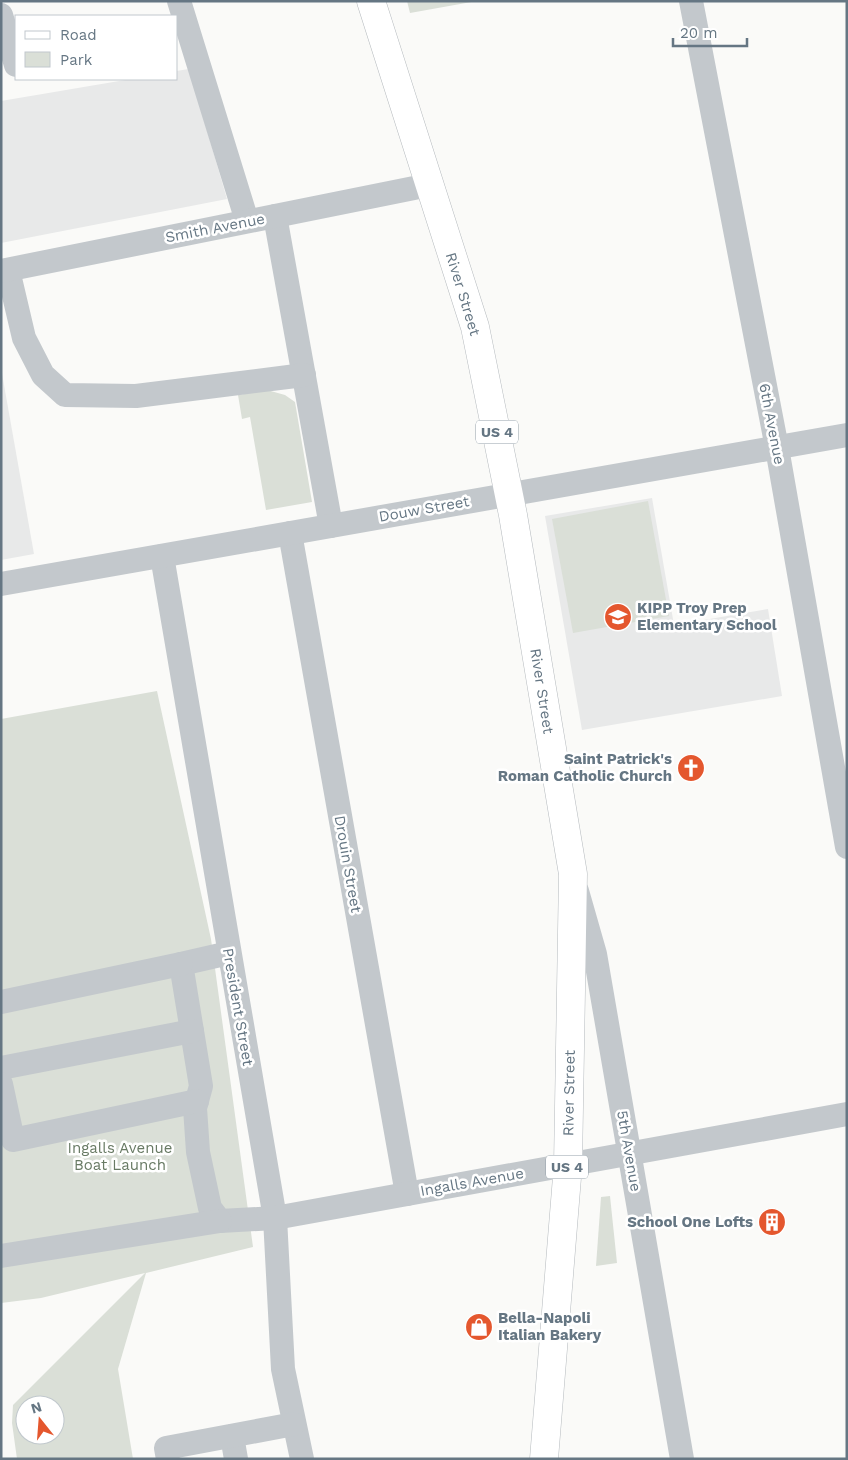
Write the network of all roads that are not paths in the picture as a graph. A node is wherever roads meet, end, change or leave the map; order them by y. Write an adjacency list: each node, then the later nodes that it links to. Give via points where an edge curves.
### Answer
1 (179, 1): 8 (street)
2 (371, 1): 6 (main road, River Street / US 4)
3 (691, 1): 12 (street, 6th Avenue)
4 (1, 15): 5 (street)
5 (15, 62)
6 (429, 185): 7 (street, Smith Avenue); 13 (main road, River Street / US 4, via 475,327)
7 (275, 216): 8 (street, Smith Avenue); 10 (street)
8 (247, 221): 9 (street, Smith Avenue)
9 (5, 270): 10 (street, via 24,338 43,375 65,395 136,396)
10 (304, 375): 14 (street)
11 (847, 436): 12 (street, Douw Street)
12 (777, 448): 13 (street, Douw Street); 18 (street, 6th Avenue)
13 (509, 494): 14 (street, Douw Street); 19 (main road, River Street / US 4)
14 (331, 526): 15 (street, Douw Street)
15 (290, 533): 16 (street, Douw Street); 30 (street, Drouin Street)
16 (162, 556): 17 (street, Douw Street); 20 (street, President Street)
17 (1, 584)
18 (847, 847)
19 (573, 874): 28 (street, 5th Avenue, via 595,954); 29 (main road, River Street / US 4)
20 (229, 953): 21 (street); 31 (street, President Street)
21 (181, 964): 22 (street); 23 (street)
22 (1, 1002)
23 (192, 1030): 24 (street); 26 (street, via 201,1086)
24 (1, 1068)
25 (1, 1084): 26 (street, via 14,1140)
26 (197, 1101): 32 (street, via 198,1152 210,1208)
27 (847, 1114): 28 (street, Ingalls Avenue)
28 (629, 1153): 29 (street, Ingalls Avenue); 40 (street, 5th Avenue)
29 (568, 1165): 30 (street, Ingalls Avenue); 39 (main road, River Street / US 4)
30 (407, 1194): 31 (street, Ingalls Avenue)
31 (275, 1218): 32 (street, Ingalls Avenue); 34 (street, President Street, via 283,1369)
32 (220, 1221): 33 (street, Ingalls Avenue)
33 (1, 1256)
34 (294, 1424): 35 (street); 38 (street, President Street)
35 (232, 1436): 36 (street, via 166,1448); 37 (street)
36 (168, 1459)
37 (236, 1459)
38 (302, 1459)
39 (544, 1459)
40 (682, 1459)

